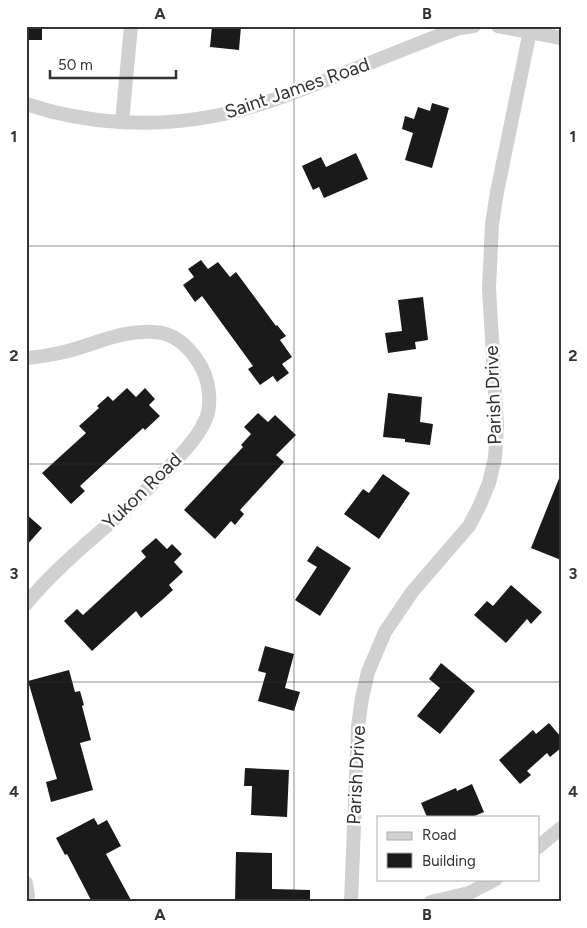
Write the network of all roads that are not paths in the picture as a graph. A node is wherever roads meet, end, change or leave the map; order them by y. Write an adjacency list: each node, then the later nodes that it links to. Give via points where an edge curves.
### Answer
1 (131, 26): 7 (street)
2 (474, 26): 7 (street, Saint James Road, via 440,35 243,110 182,121)
3 (498, 26): 4 (street)
4 (531, 29): 5 (street); 13 (street, Parish Drive, via 492,224 490,288 496,458 489,483 469,526 403,604 385,632 368,672 358,726)
5 (561, 38)
6 (26, 104): 7 (street, Saint James Road, via 65,115)
7 (122, 122)
8 (26, 358): 9 (street, Yukon Road, via 63,352 137,331 172,335 184,344 205,370 209,402 206,419 196,436 156,481 42,584)
9 (26, 604)
10 (561, 828): 11 (street)
11 (540, 845)
12 (494, 880): 14 (street, via 469,893)
13 (351, 902)
14 (431, 902)

